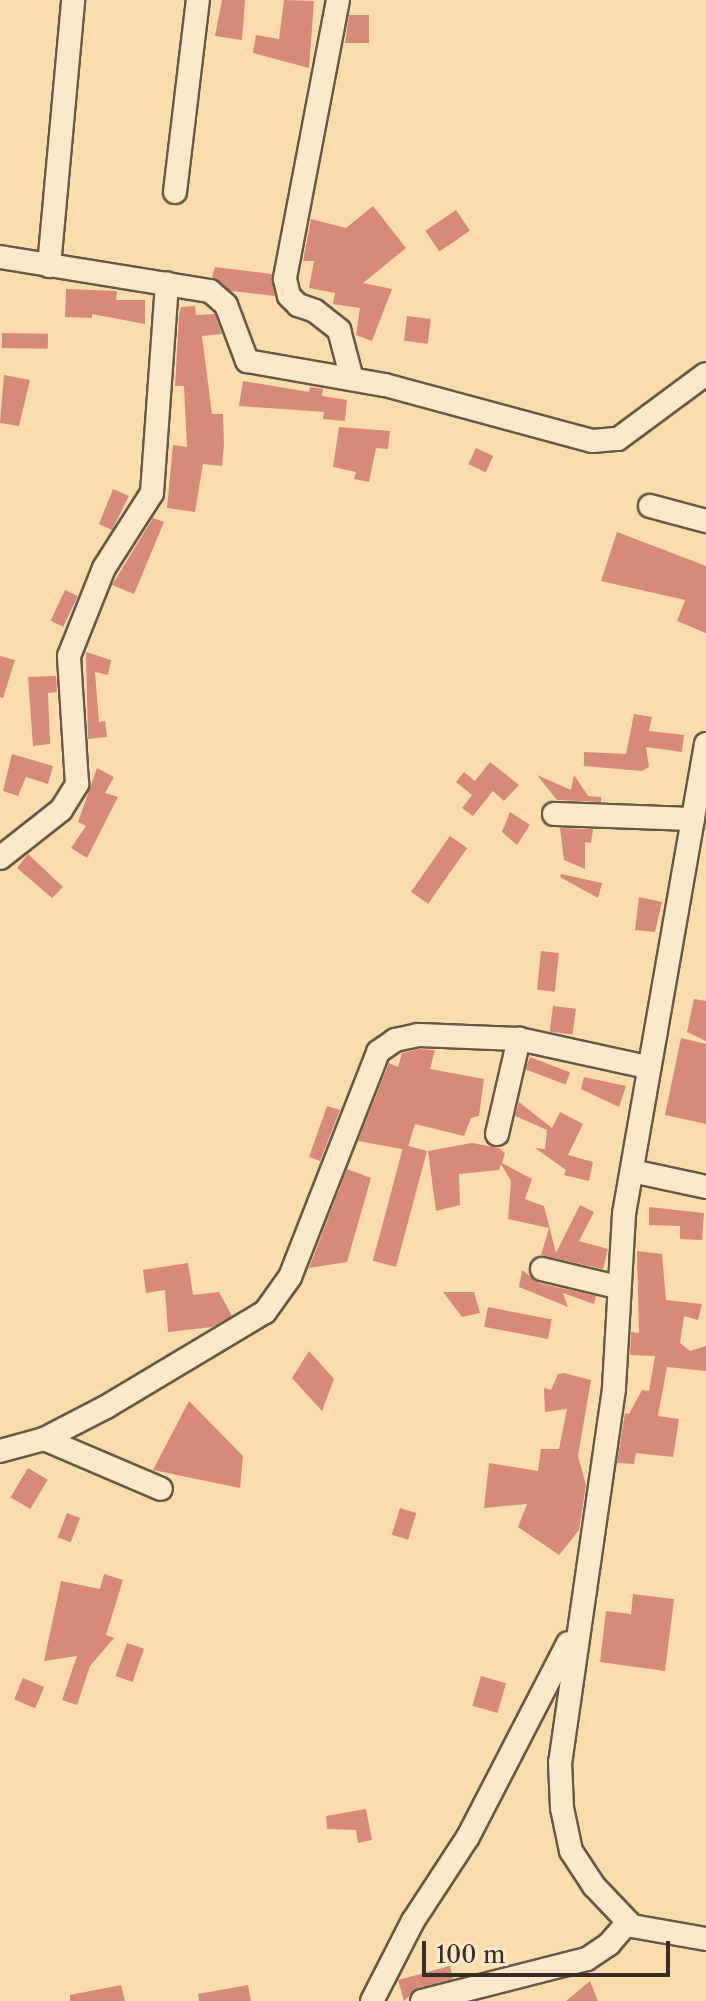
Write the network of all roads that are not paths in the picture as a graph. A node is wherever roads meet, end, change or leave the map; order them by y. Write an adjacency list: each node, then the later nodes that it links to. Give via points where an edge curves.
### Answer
1 (73, 0): 6 (street)
2 (198, 0): 4 (street)
3 (338, 0): 9 (street, via 285,279 289,296 298,305 339,330)
4 (175, 192)
5 (0, 257): 6 (street)
6 (49, 266): 7 (street)
7 (167, 284): 9 (street, via 210,291 226,305 247,361); 15 (street, via 152,493 104,568 69,656 77,784 61,810)
8 (706, 374): 9 (street, via 618,439 593,441)
9 (352, 379)
10 (650, 506): 11 (street)
11 (706, 521)
12 (706, 744): 14 (street)
13 (554, 814): 14 (street)
14 (693, 819): 17 (street)
15 (0, 858)
16 (519, 1039): 17 (street); 18 (street); 23 (street, via 418,1035 395,1040 378,1052 290,1277 265,1312)
17 (647, 1067): 19 (street)
18 (497, 1134)
19 (632, 1171): 20 (street); 22 (street)
20 (706, 1187)
21 (542, 1269): 22 (street)
22 (617, 1287): 26 (street, via 614,1389)
23 (44, 1439): 24 (street); 25 (street)
24 (0, 1451)
25 (161, 1489)
26 (576, 1628): 27 (street, via 560,1762 562,1808 571,1851); 29 (street, via 468,1837 413,1921)
27 (628, 1922): 28 (street, via 645,1932); 30 (street, via 587,1959)
28 (706, 1939)
29 (372, 2001)
30 (422, 2001)

